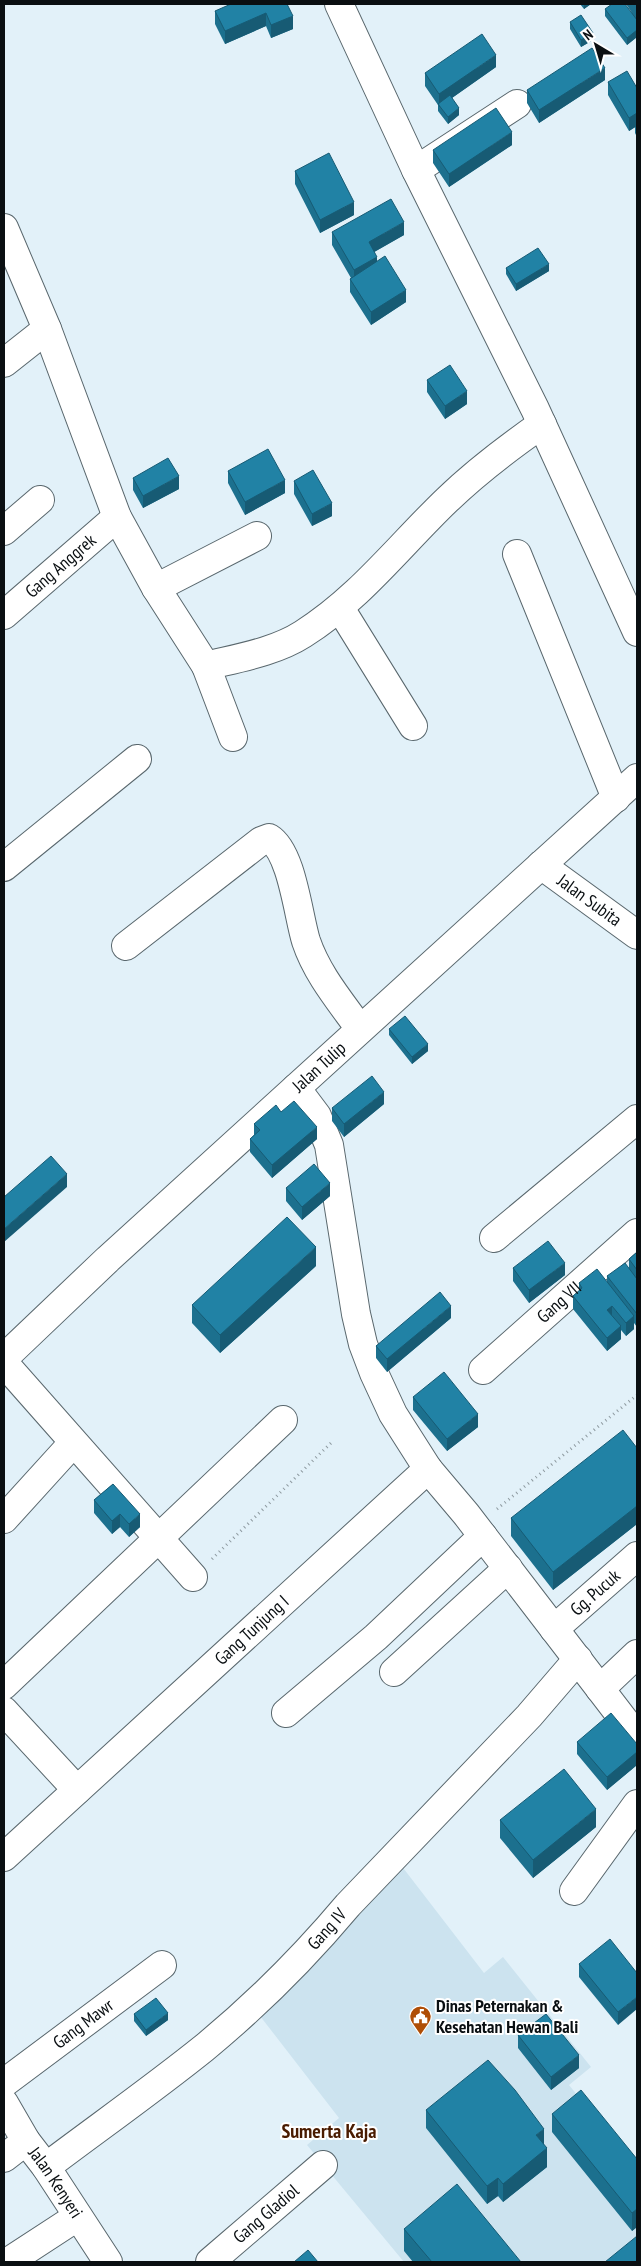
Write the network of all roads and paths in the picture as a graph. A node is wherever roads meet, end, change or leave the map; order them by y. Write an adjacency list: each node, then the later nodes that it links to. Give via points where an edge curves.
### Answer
1 (339, 4): 3 (street)
2 (517, 104): 3 (street)
3 (416, 170): 7 (street)
4 (4, 228): 5 (street)
5 (48, 329): 6 (street); 9 (street)
6 (4, 363)
7 (542, 424): 14 (street, via 448,499); 16 (street)
8 (40, 500): 10 (street)
9 (117, 517): 13 (street); 15 (street, Gang Anggrek)
10 (4, 532)
11 (257, 536): 13 (street)
12 (517, 554): 22 (street)
13 (156, 588): 17 (street)
14 (340, 608): 17 (street, via 280,646); 18 (street)
15 (4, 615)
16 (637, 632)
17 (206, 666): 19 (street)
18 (413, 726)
19 (233, 738)
20 (137, 759): 24 (street)
21 (637, 778): 22 (street, Jalan Tulip)
22 (616, 798): 23 (street, Jalan Tulip)
23 (541, 865): 25 (street, Jalan Subita); 27 (street, Jalan Tulip)
24 (4, 867)
25 (637, 935)
26 (126, 946): 27 (street, via 269,838 277,843 286,863 307,942 324,980)
27 (360, 1029): 28 (street, Jalan Tulip)
28 (296, 1088): 32 (street, Jalan Tulip); 39 (street, via 317,1116 329,1145 356,1314 368,1359 394,1414)
29 (637, 1119): 31 (street)
30 (637, 1233): 34 (street, Gang VII)
31 (494, 1238)
32 (4, 1358)
33 (4, 1363): 38 (street)
34 (483, 1370)
35 (637, 1395): 41 (path)
36 (283, 1420): 42 (street)
37 (332, 1442): 45 (path)
38 (74, 1443): 40 (street); 42 (street)
39 (428, 1469): 41 (street); 55 (street, Gang Tunjung I)
40 (4, 1519)
41 (479, 1531): 44 (street); 53 (street, via 356,1654)
42 (159, 1539): 45 (street); 50 (street)
43 (637, 1556): 46 (street, Gg. Pucuk)
44 (508, 1568): 46 (street); 49 (street)
45 (193, 1577)
46 (554, 1629): 48 (street)
47 (637, 1654): 51 (street)
48 (578, 1659): 51 (street); 65 (street, Gang IV, via 529,1716 242,2015 204,2048)
49 (394, 1672)
50 (4, 1685)
51 (600, 1689): 54 (street)
52 (4, 1711): 55 (street)
53 (286, 1713)
54 (637, 1736)
55 (77, 1790): 57 (street, Gang Tunjung I)
56 (637, 1804): 58 (street)
57 (4, 1857)
58 (574, 1891)
59 (162, 1964): 60 (street, Gang Mawr)
60 (4, 2084)
61 (4, 2102): 62 (street, Jalan Kenyeri)
62 (26, 2141): 63 (street); 65 (street, Jalan Kenyeri)
63 (4, 2158)
64 (323, 2165): 69 (street, Gang Gladiol)
65 (46, 2167): 66 (street, Jalan Kenyeri)
66 (77, 2217): 67 (street); 68 (street, Jalan Kenyeri)
67 (8, 2262)
68 (108, 2262)
69 (210, 2262)

